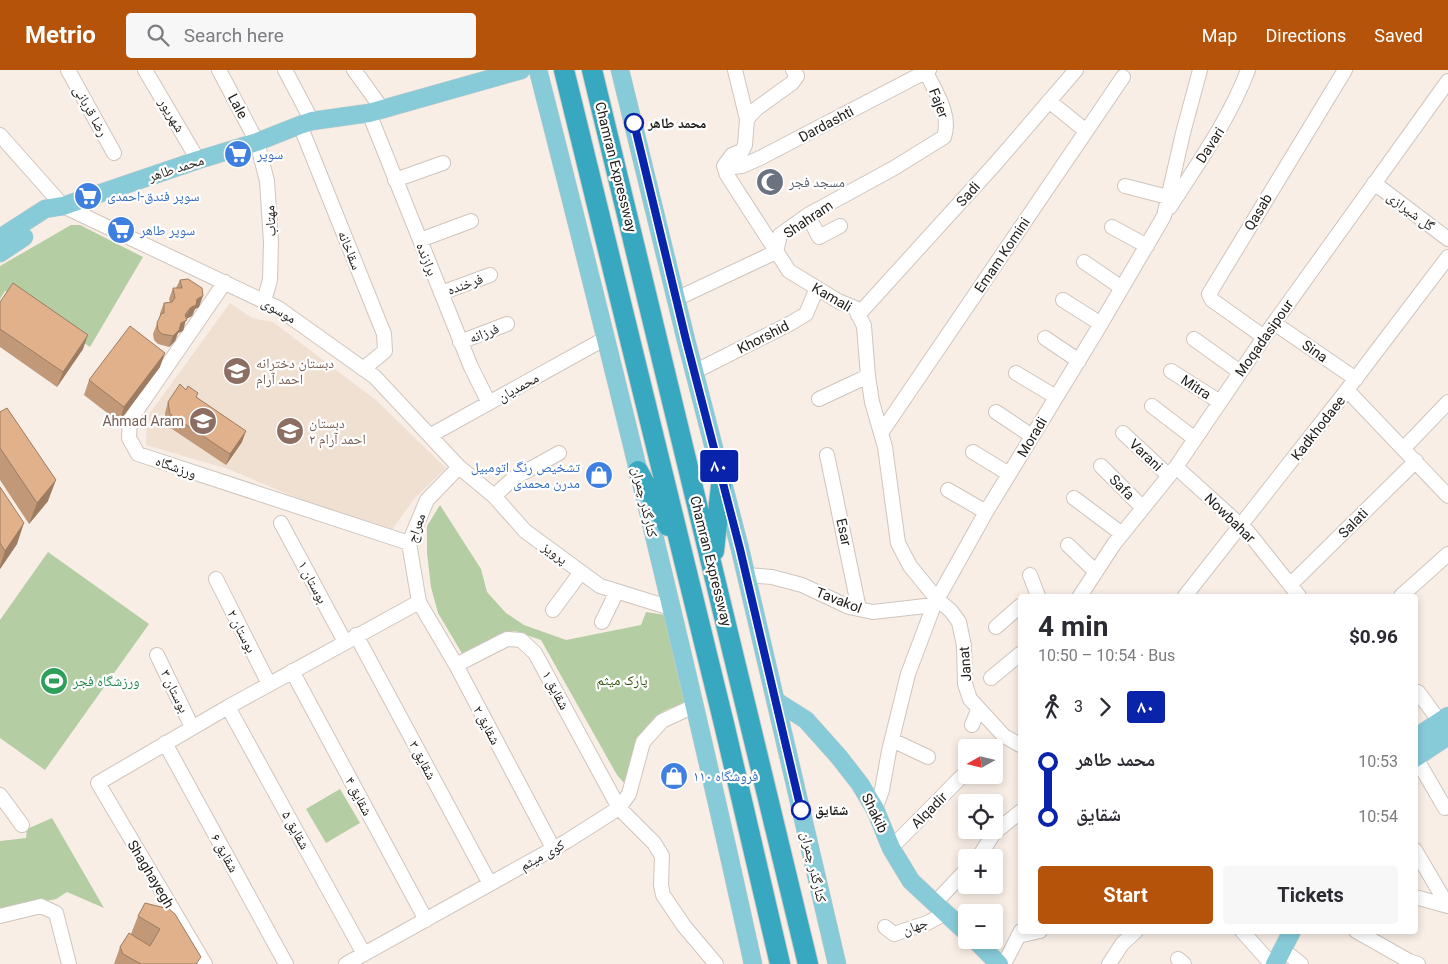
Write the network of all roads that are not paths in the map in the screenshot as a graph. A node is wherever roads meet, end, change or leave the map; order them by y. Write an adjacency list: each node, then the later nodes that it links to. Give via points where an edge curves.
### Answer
1 (68, 70): 27 (street, رضا قربانی)
2 (145, 70): 28 (street, شهریور)
3 (219, 70): 26 (street, Lale)
4 (285, 70): 23 (street)
5 (354, 70): 21 (street, برازنده)
6 (521, 70): 21 (main road, محمد طاهر)
7 (538, 70): 62 (main road, کنارگذر چمران)
8 (564, 70): 108 (highway, Chamran Expressway)
9 (592, 70): 110 (highway, Chamran Expressway)
10 (620, 70): 54 (main road, کنارگذر چمران)
11 (735, 70): 22 (street)
12 (793, 70): 22 (street, via 796,76 792,83 756,109)
13 (1076, 70): 20 (street, Sadi)
14 (1200, 70): 34 (street, Moradi)
15 (1248, 70): 37 (street, Davari, via 1226,120)
16 (1345, 70): 61 (street, Qasab, via 1209,294 1212,300)
17 (926, 71): 29 (street, Dardashti, via 760,158 733,168); 36 (street, Fajer, via 945,113 947,128 944,137)
18 (1122, 77): 24 (street, Emam Komini)
19 (1448, 81): 32 (street, Moqadasipour)
20 (1049, 101): 24 (street); 57 (street, Sadi)
21 (376, 112): 23 (main road, محمد طاهر); 31 (street, برازنده)
22 (748, 119): 29 (street, via 745,146)
23 (306, 123): 26 (main road, محمد طاهر); 67 (street, سقاخانه, via 384,334 385,351)
24 (1086, 131): 81 (street, Emam Komini)
25 (0, 135): 35 (street)
26 (257, 142): 28 (main road, محمد طاهر); 55 (street, مهتاب, via 267,181 271,242 270,280)
27 (114, 153)
28 (198, 160): 35 (main road, محمد طاهر)
29 (727, 162): 46 (street, Kamali, via 724,166 727,176)
30 (443, 163): 31 (street)
31 (395, 180): 43 (street, برازنده)
32 (1374, 182): 42 (street, گل شیرازی); 58 (street, Moqadasipour)
33 (1125, 186): 34 (street)
34 (1168, 197): 37 (street, Moradi)
35 (62, 206): 41 (main road, محمد طاهر, via 45,209); 45 (main road, محمد طاهر, via 53,217); 50 (street, موسوی)
36 (808, 215): 39 (street, via 819,237); 46 (street, Shahram, via 780,235)
37 (1164, 216): 44 (street, Moradi)
38 (470, 221): 43 (street)
39 (840, 226)
40 (1112, 227): 44 (street)
41 (0, 238)
42 (1448, 239)
43 (420, 240): 53 (street, برازنده)
44 (1147, 246): 52 (street, Moradi)
45 (0, 252)
46 (776, 252): 51 (street, Kamali, via 789,271); 54 (street, Shahram)
47 (1448, 257): 73 (street, Kadkhodaee)
48 (1084, 262): 52 (street)
49 (490, 275): 53 (street, فرخنده)
50 (225, 282): 55 (street, موسوی); 106 (street, ورزشگاه, via 130,420 129,438 138,454)
51 (816, 288): 57 (street, Kamali, via 855,308); 69 (street, Khorshid, via 806,314)
52 (1122, 288): 60 (street, Moradi)
53 (441, 293): 65 (street, برازنده)
54 (676, 299): 69 (main road, کنارگذر چمران)
55 (264, 300): 67 (street, موسوی)
56 (1063, 300): 60 (street)
57 (858, 315): 72 (street, Kamali, via 864,326)
58 (1274, 323): 61 (street, Moqadasipour); 73 (street, Sina)
59 (507, 324): 65 (street, فرزانه)
60 (1101, 324): 66 (street, Moradi)
61 (1264, 337): 70 (street, Moqadasipour)
62 (606, 338): 78 (street, محمدیان); 93 (main road, کنارگذر چمران)
63 (1045, 338): 66 (street)
64 (1194, 339): 70 (street)
65 (460, 342): 78 (street, برازنده)
66 (1078, 361): 74 (street, Moradi)
67 (363, 368): 83 (street, موسوی)
68 (1172, 371): 76 (street, Mitra)
69 (694, 372): 96 (main road, کنارگذر چمران)
70 (1240, 372): 76 (street, Moqadasipour)
71 (1016, 373): 74 (street)
72 (868, 376): 75 (street); 81 (street, Kamali)
73 (1352, 385): 86 (street, Sina); 104 (street, Kadkhodaee)
74 (1056, 397): 84 (street, Moradi)
75 (820, 399)
76 (1220, 402): 85 (street, Moqadasipour)
77 (1448, 402): 86 (street)
78 (490, 403): 83 (street, محمدیان)
79 (1152, 406): 85 (street)
80 (996, 412): 84 (street)
81 (881, 433): 123 (street, Kamali, via 898,543)
82 (1123, 434): 94 (street, Varani)
83 (431, 435): 92 (street, موسوی)
84 (1032, 436): 95 (street, Moradi)
85 (1195, 439): 94 (street, Moqadasipour)
86 (1404, 448): 90 (street, Sina)
87 (973, 452): 95 (street)
88 (559, 453): 98 (street, via 514,478)
89 (828, 455): 126 (street, Esar)
90 (1416, 461): 99 (street, Sina); 117 (street, Salati)
91 (1101, 466): 101 (street, Safa)
92 (460, 467): 98 (street, پرویز); 106 (street, معراج, via 427,500)
93 (638, 471): 108 (highway); 124 (main road, کنارگذر چمران)
94 (1172, 472): 101 (street, Moqadasipour); 104 (street, Nowbahar)
95 (1009, 474): 102 (street, Moradi)
96 (722, 476): 110 (highway); 113 (main road, کنارگذر چمران)
97 (948, 490): 102 (street)
98 (494, 496): 111 (street, پرویز, via 525,531)
99 (1448, 496)
100 (1074, 498): 105 (street)
101 (1144, 508): 105 (street, Moqadasipour)
102 (986, 512): 123 (street, Moradi)
103 (281, 523): 130 (street, بوستان ۱)
104 (1242, 526): 117 (street, Nowbahar); 120 (street, Kadkhodaee)
105 (1122, 534): 112 (street, Moqadasipour)
106 (408, 543): 122 (street, معراج)
107 (1068, 545): 112 (street)
108 (682, 552): 188 (highway, Chamran Expressway)
109 (1448, 554): 121 (street)
110 (713, 565): 189 (highway, Chamran Expressway)
111 (581, 572): 116 (street, پرویز, via 600,586); 127 (street)
112 (1096, 572): 119 (street, Moqadasipour)
113 (746, 575): 126 (street, Tavakol, via 772,577 802,585); 138 (main road, کنارگذر چمران)
114 (1030, 576): 118 (street)
115 (216, 579): 136 (street, بوستان ۲)
116 (617, 591): 124 (street, پرویز); 128 (street)
117 (1295, 591)
118 (1035, 594)
119 (1081, 594)
120 (1187, 594)
121 (1403, 594)
122 (419, 602): 130 (street); 133 (street, شقایق ۲)
123 (936, 602): 126 (street, Tavakol, via 873,612); 141 (street, Janat, via 951,611 959,622 964,646 965,684); 146 (street, Moradi, via 908,674)
124 (670, 608): 139 (main road, کنارگذر چمران)
125 (1018, 608): 129 (street)
126 (859, 609)
127 (553, 610)
128 (602, 622)
129 (996, 627)
130 (351, 639): 134 (street); 164 (street, شقایق ۳)
131 (157, 656): 144 (street, بوستان ۳)
132 (1018, 656): 135 (street)
133 (456, 666): 154 (street, شقایق ۱, via 508,639 521,640 536,653); 159 (street, شقایق ۲)
134 (292, 671): 136 (street); 169 (street, شقایق ۴)
135 (991, 678)
136 (269, 684): 140 (street)
137 (1418, 692): 143 (street)
138 (776, 701): 156 (main road, Shakib, via 806,720 860,784); 190 (main road, کنارگذر چمران)
139 (694, 706): 154 (street, کوی میثم, via 662,721 643,742 629,794); 187 (main road, کنارگذر چمران)
140 (228, 707): 144 (street); 179 (street, شقایق ۵)
141 (978, 710): 142 (street); 148 (street, Janat, via 1004,736)
142 (972, 725)
143 (1445, 725): 145 (main road); 149 (main road)
144 (192, 727): 147 (street)
145 (1418, 737)
146 (892, 740): 150 (street); 156 (street, Moradi, via 882,790)
147 (165, 743): 183 (street, Shaghayegh, via 98,784); 184 (street, شقایق ۶)
148 (1018, 743)
149 (1418, 755)
150 (928, 758)
151 (1418, 763): 155 (street)
152 (958, 780): 160 (street, Alqadir)
153 (0, 795): 158 (street)
154 (619, 808): 159 (street, کوی میثم); 186 (street, via 654,843 662,856 663,895)
155 (1444, 808)
156 (874, 809): 160 (main road, Shakib)
157 (1018, 814): 161 (street, via 994,833)
158 (22, 825)
159 (553, 848): 164 (street, کوی میثم)
160 (891, 848): 167 (main road, Shakib, via 911,881)
161 (984, 849)
162 (1418, 855): 166 (street)
163 (958, 882): 167 (street)
164 (490, 884): 169 (street, کوی میثم)
165 (1418, 898): 166 (street)
166 (1448, 906)
167 (941, 908): 170 (main road, Shakib); 171 (street, جهان, via 926,923 894,934)
168 (0, 916): 182 (street, via 41,906 56,913)
169 (426, 920): 179 (street, کوی میثم)
170 (958, 924)
171 (885, 927)
172 (1019, 934): 192 (street)
173 (1133, 934): 193 (street)
174 (1245, 934): 180 (street)
175 (1279, 934): 180 (main road)
176 (1290, 934): 180 (main road)
177 (1361, 934): 181 (street)
178 (984, 949): 191 (main road)
179 (364, 954): 185 (street, کوی میثم)
180 (1272, 959): 194 (street)
181 (1411, 963)
182 (69, 964)
183 (205, 964)
184 (286, 964)
185 (346, 964)
186 (716, 964)
187 (753, 964)
188 (780, 964)
189 (808, 964)
190 (836, 964)
191 (999, 964)
192 (1004, 964)
193 (1109, 964)
194 (1301, 964)

